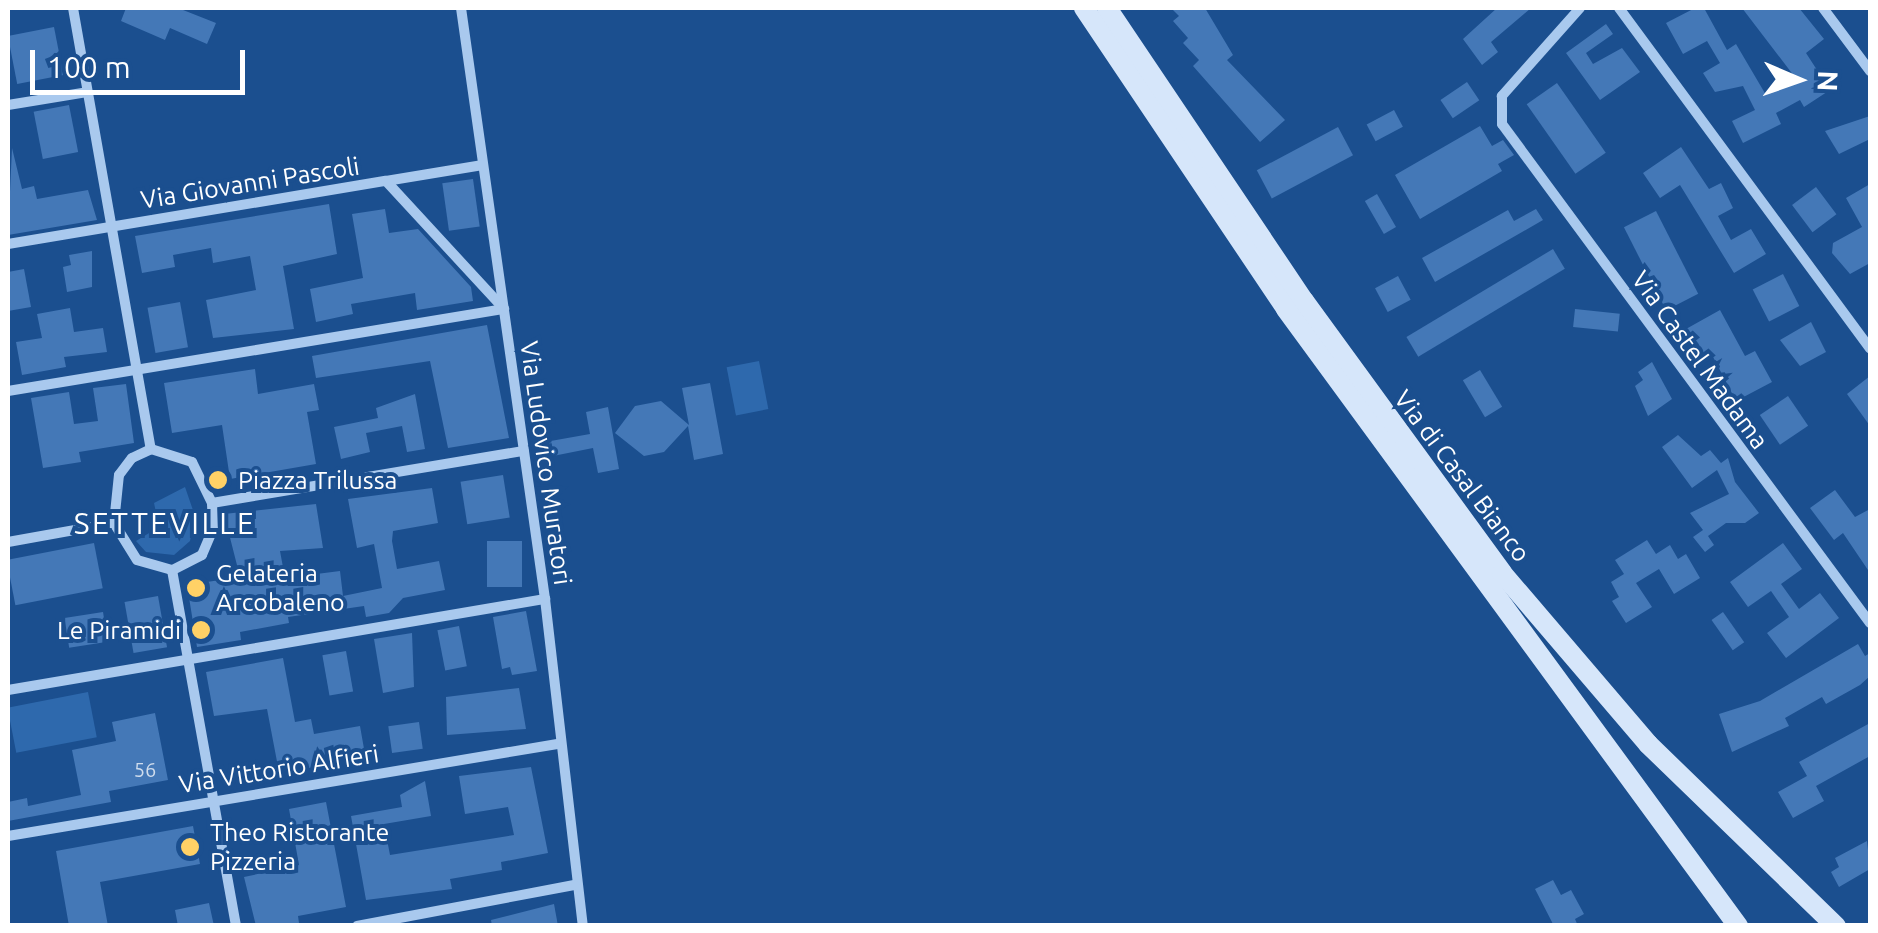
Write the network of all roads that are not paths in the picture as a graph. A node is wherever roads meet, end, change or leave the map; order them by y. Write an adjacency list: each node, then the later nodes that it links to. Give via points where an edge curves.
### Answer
1 (74, 8): 9 (street)
2 (461, 8): 11 (street, Via Ludovico Muratori)
3 (1084, 8): 36 (main road, Via di Casal Bianco, via 1286,310)
4 (1107, 8): 37 (main road, Via di Casal Bianco, via 1304,301 1522,598 1677,775)
5 (1580, 8): 26 (street, Via Castel Madama, via 1502,96 1500,118)
6 (1619, 8): 16 (street)
7 (1824, 8): 8 (street)
8 (1870, 71)
9 (87, 92): 10 (street); 13 (street)
10 (8, 105)
11 (483, 164): 12 (street); 15 (street, Via Ludovico Muratori)
12 (386, 180): 13 (street, Via Giovanni Pascoli); 15 (street, Via Giovanni Pascoli)
13 (111, 226): 14 (street, Via Giovanni Pascoli); 17 (street)
14 (8, 244)
15 (504, 309): 17 (street); 20 (street, Via Ludovico Muratori)
16 (1870, 348)
17 (134, 368): 18 (street); 19 (street)
18 (8, 391)
19 (151, 449): 21 (street, via 192,462); 22 (street, via 132,458 119,476)
20 (524, 451): 21 (street); 25 (street, Via Ludovico Muratori)
21 (212, 504): 24 (street, via 207,547 192,564)
22 (114, 523): 23 (street); 24 (street, via 136,560)
23 (8, 542)
24 (172, 570): 27 (street)
25 (545, 599): 27 (street); 29 (street, Via Ludovico Muratori)
26 (1870, 624)
27 (188, 659): 28 (street); 30 (street)
28 (8, 690)
29 (557, 744): 30 (street, Via Vittorio Alfieri); 32 (street, Via Ludovico Muratori)
30 (214, 799): 31 (street, Via Vittorio Alfieri); 33 (street)
31 (8, 836)
32 (574, 885): 34 (street); 35 (street, Via Ludovico Muratori)
33 (236, 926)
34 (357, 926)
35 (583, 926)
36 (1738, 926)
37 (1836, 926)

